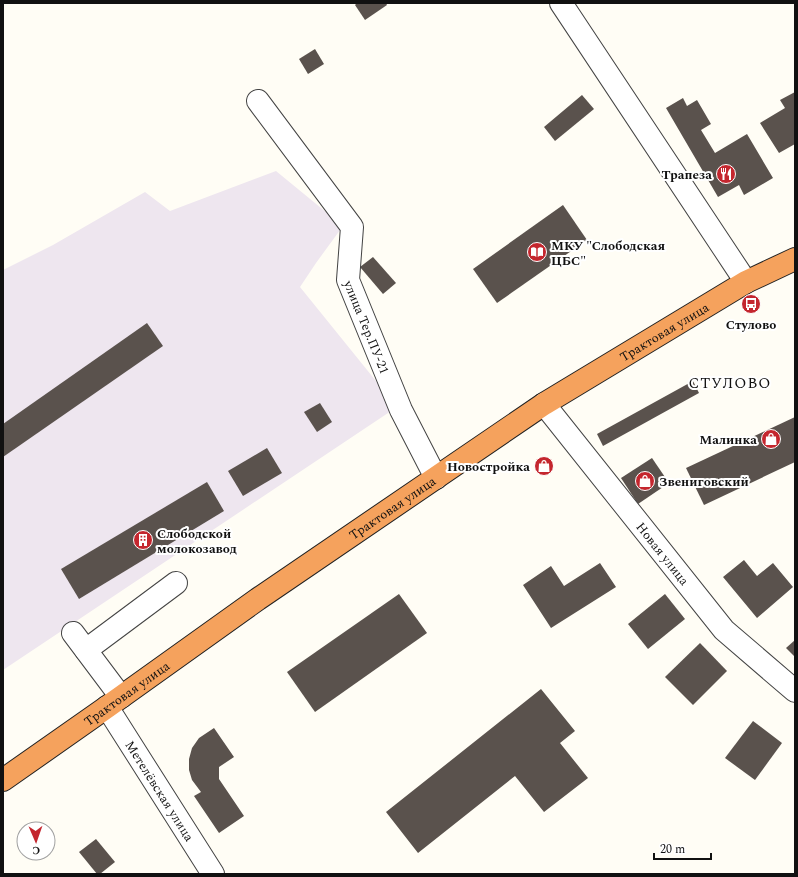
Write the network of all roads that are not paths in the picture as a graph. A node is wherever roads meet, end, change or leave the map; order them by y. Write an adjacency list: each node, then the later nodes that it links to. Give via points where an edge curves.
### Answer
1 (561, 3): 4 (street)
2 (258, 101): 6 (street, улица Тер.ПУ-21, via 352,227 348,280 401,410)
3 (795, 259): 4 (highway, Трактовая улица)
4 (746, 282): 5 (highway, Трактовая улица)
5 (544, 404): 6 (highway, Трактовая улица); 10 (street, Новая улица, via 724,630)
6 (436, 478): 11 (highway, Трактовая улица, via 258,599)
7 (176, 582): 9 (street)
8 (73, 633): 9 (street, Метелёвская улица)
9 (86, 650): 11 (street, Метелёвская улица)
10 (795, 690)
11 (114, 702): 12 (highway, Трактовая улица); 13 (street, Метелёвская улица)
12 (6, 773)
13 (213, 874)

